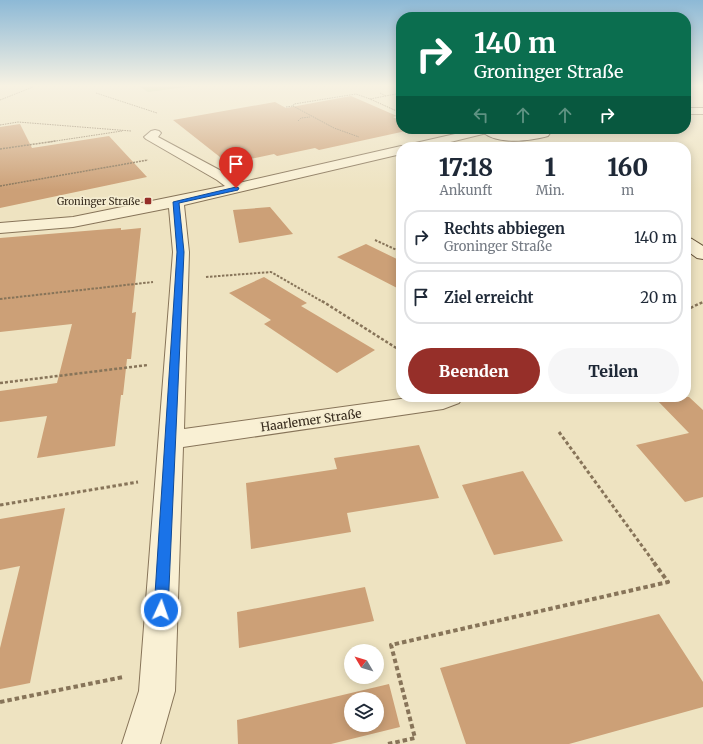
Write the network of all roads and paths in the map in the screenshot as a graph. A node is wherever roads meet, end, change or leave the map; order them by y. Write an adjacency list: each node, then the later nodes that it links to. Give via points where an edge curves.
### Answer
1 (165, 121): 5 (path, via 164,130)
2 (319, 121): 13 (path)
3 (0, 125): 4 (path, via 18,122)
4 (122, 130): 5 (path); 12 (path)
5 (155, 133): 14 (street, via 150,137)
6 (469, 134): 10 (street)
7 (500, 134): 9 (street)
8 (544, 134): 9 (street)
9 (532, 137): 11 (street)
10 (436, 142)
11 (539, 142)
12 (0, 149)
13 (395, 151): 16 (street)
14 (182, 155): 15 (path); 16 (street, via 222,177)
15 (0, 186)
16 (236, 188): 17 (street)
17 (176, 202): 18 (street, via 73,222); 23 (street, via 181,252)
18 (0, 228)
19 (375, 240): 21 (path)
20 (691, 246): 22 (street)
21 (396, 250)
22 (703, 254)
23 (179, 279): 24 (path); 27 (path, via 271,272); 28 (street)
24 (0, 299)
25 (703, 302): 26 (path)
26 (691, 308)
27 (396, 348)
28 (174, 361): 29 (path); 32 (street)
29 (0, 384)
30 (437, 402): 32 (street, Haarlemer Straße)
31 (559, 432): 38 (path, via 668,582 391,645 415,738)
32 (170, 440): 33 (street)
33 (168, 477): 34 (path); 35 (street)
34 (0, 505)
35 (158, 670): 36 (path); 37 (street, via 157,691)
36 (0, 702)
37 (141, 744)
38 (388, 744)

